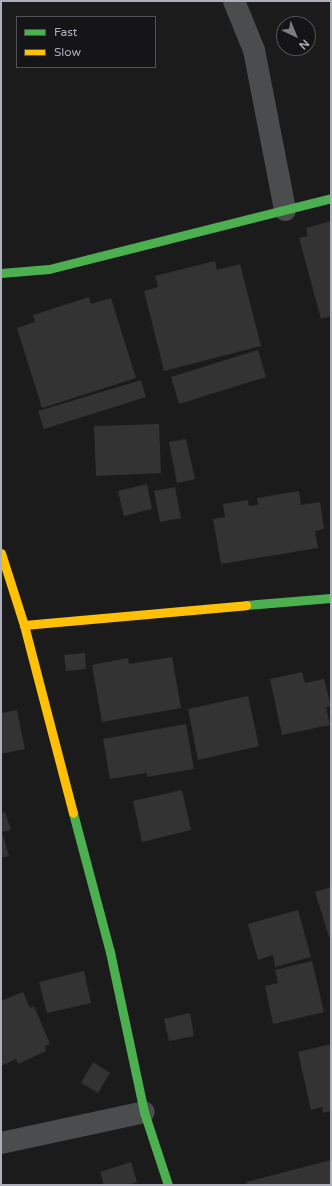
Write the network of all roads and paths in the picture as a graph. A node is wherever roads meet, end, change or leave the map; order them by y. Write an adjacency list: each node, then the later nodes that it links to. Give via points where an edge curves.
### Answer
1 (234, 1): 3 (street, via 254,50)
2 (331, 198): 3 (street)
3 (285, 210): 4 (street, via 49,269)
4 (1, 273)
5 (1, 553): 7 (street)
6 (331, 598): 7 (street)
7 (24, 625): 8 (street, via 110,952)
8 (144, 1112): 9 (street); 10 (street)
9 (1, 1143)
10 (168, 1185)

